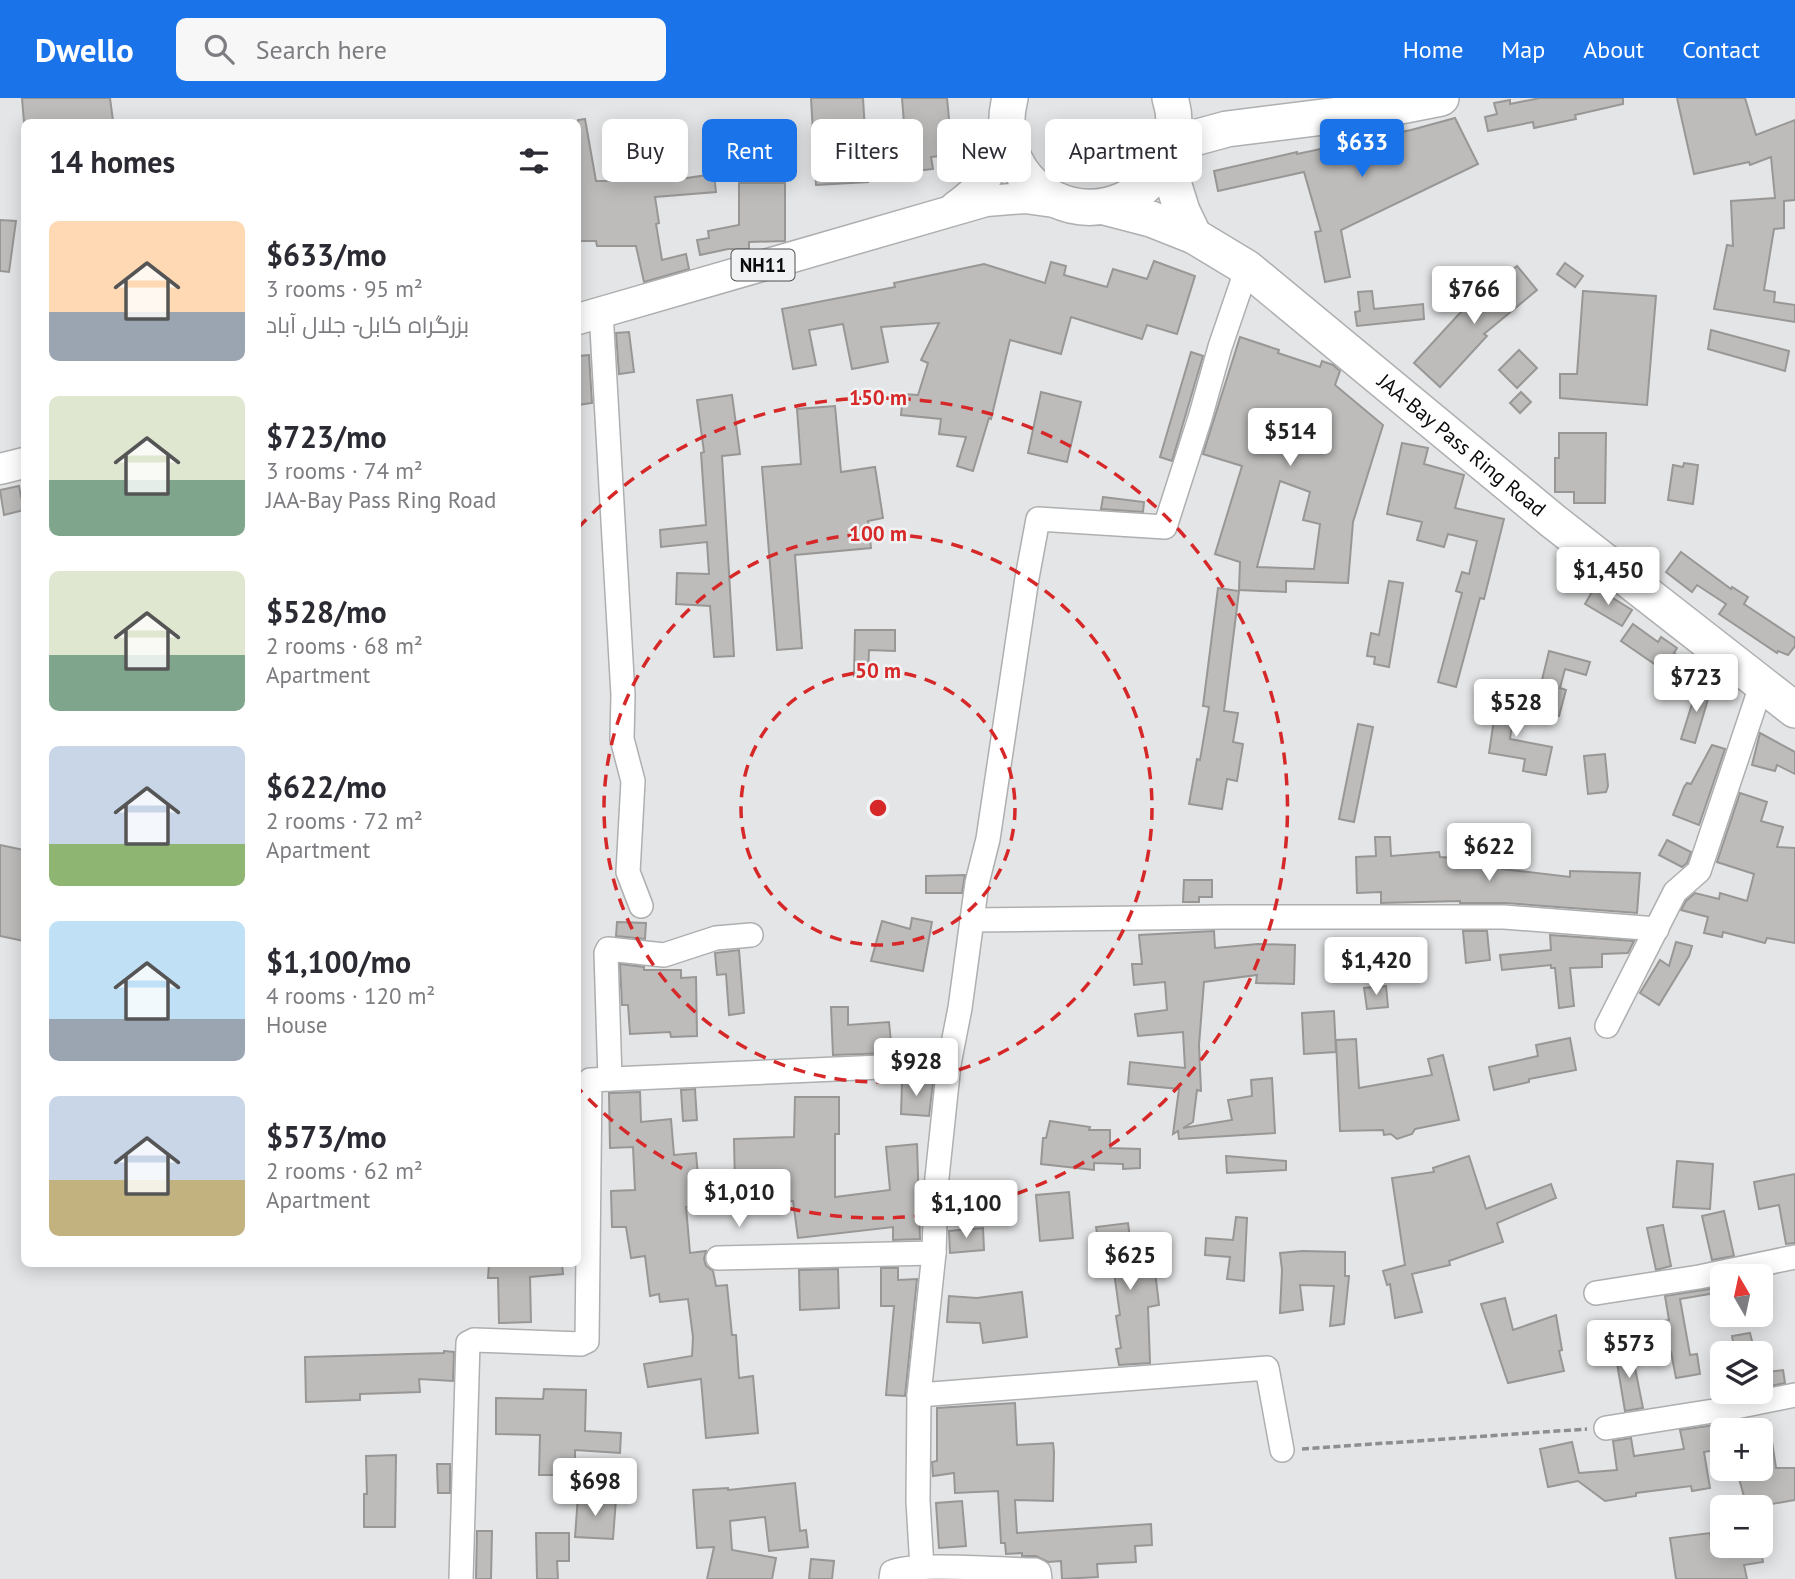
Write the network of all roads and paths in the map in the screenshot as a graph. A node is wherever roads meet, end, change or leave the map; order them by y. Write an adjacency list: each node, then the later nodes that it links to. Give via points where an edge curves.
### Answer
1 (1010, 98): 4 (highway)
2 (1170, 98): 5 (highway)
3 (1441, 98): 6 (highway, via 1227,130)
4 (1006, 119)
5 (1173, 119)
6 (1202, 139)
7 (983, 182): 13 (main road, NH11)
8 (1028, 182): 11 (highway)
9 (1150, 182): 12 (highway, via 1130,198)
10 (1176, 182): 14 (highway)
11 (1062, 204): 12 (highway); 13 (main road, NH11, via 1025,198 986,201)
12 (1105, 206): 14 (highway, JAA-Bay Pass Ring Road)
13 (949, 211): 16 (main road, NH11)
14 (1194, 236): 15 (highway, JAA-Bay Pass Ring Road)
15 (1247, 268): 19 (highway, JAA-Bay Pass Ring Road, via 1553,522); 22 (street, via 1165,527 1038,519)
16 (589, 316): 21 (street, via 623,695 622,739 633,781 628,872)
17 (21, 464): 18 (main road)
18 (0, 469)
19 (1762, 683): 20 (highway, JAA-Bay Pass Ring Road); 23 (street, via 1699,871 1675,892)
20 (1795, 710)
21 (641, 906)
22 (972, 920): 23 (street, via 1504,918); 26 (street)
23 (1657, 929): 25 (street)
24 (751, 936): 27 (street, via 716,938 664,955 608,949)
25 (1607, 1026)
26 (950, 1064): 27 (street); 28 (street, via 936,1187)
27 (610, 1079): 37 (street, via 589,1082 587,1341 474,1340 466,1348)
28 (934, 1253): 30 (street); 32 (street)
29 (1795, 1257): 31 (street)
30 (718, 1258)
31 (1596, 1293)
32 (919, 1395): 35 (street, via 1267,1368); 36 (street)
33 (1795, 1395): 34 (street)
34 (1606, 1428): 35 (path)
35 (1282, 1450)
36 (922, 1568): 38 (street, via 897,1570); 39 (street, via 1034,1570)
37 (461, 1579)
38 (891, 1579)
39 (1040, 1579)

